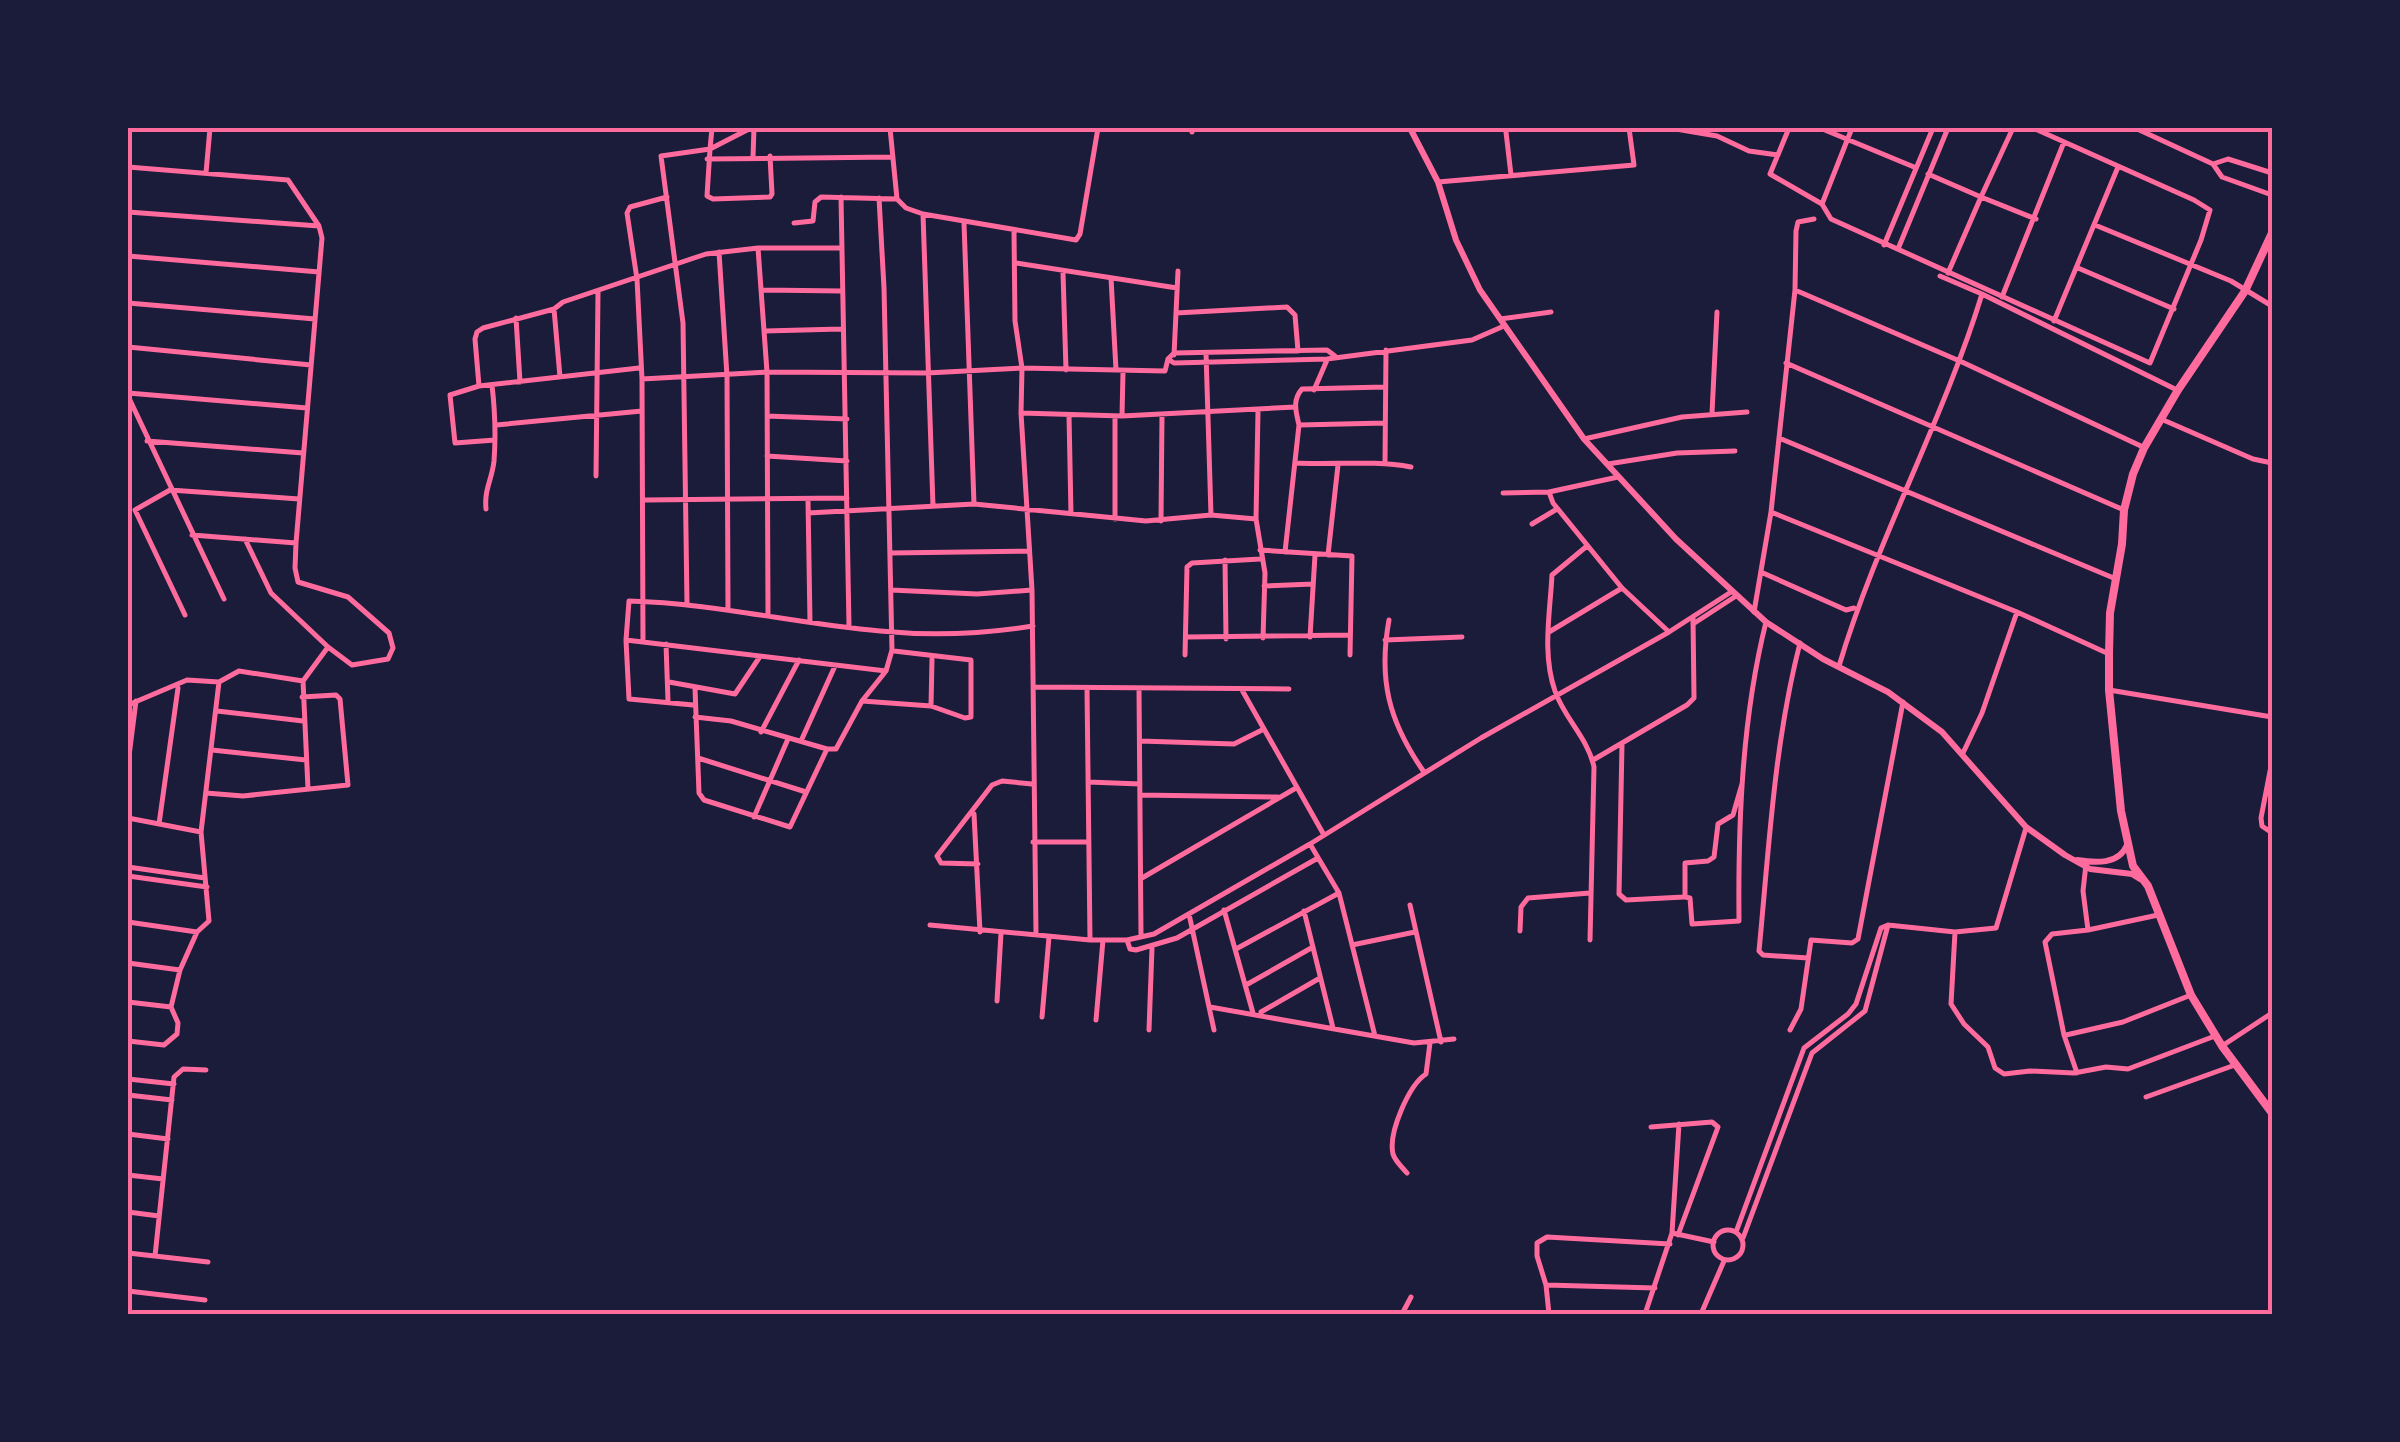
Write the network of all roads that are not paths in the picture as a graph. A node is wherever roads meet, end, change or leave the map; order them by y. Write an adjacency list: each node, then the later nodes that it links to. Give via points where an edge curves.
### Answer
1 (210, 128): 30 (street)
2 (712, 128): 20 (street)
3 (752, 128): 20 (street); 23 (street)
4 (890, 128): 24 (street)
5 (1098, 128): 50 (street, via 1078,238)
6 (1410, 128): 34 (street)
7 (1630, 128): 33 (street, via 1634,165)
8 (1670, 128): 21 (street)
9 (1789, 128): 21 (street)
10 (1820, 128): 18 (street)
11 (1852, 128): 18 (street)
12 (1933, 128): 28 (street)
13 (1948, 128): 31 (street)
14 (2013, 128): 38 (street)
15 (2033, 128): 19 (street)
16 (2135, 128): 26 (street)
17 (1506, 132): 33 (street)
18 (1847, 140): 28 (street); 41 (street)
19 (2065, 142): 29 (street); 45 (street)
20 (710, 149): 25 (street); 36 (street, via 661,156)
21 (1778, 154): 41 (street, via 1770,174)
22 (770, 156): 23 (street); 24 (street); 25 (street, via 772,194 766,198 709,198)
23 (753, 157): 25 (street)
24 (893, 157): 40 (street)
25 (707, 159)
26 (2213, 164): 32 (street, via 2228,159); 35 (street, via 2222,177)
27 (128, 167): 30 (street)
28 (1914, 167): 52 (street)
29 (2118, 167): 48 (street); 59 (street, via 2210,210)
30 (206, 173): 49 (street, via 288,180)
31 (1928, 174): 38 (street); 55 (street)
32 (2272, 174)
33 (1510, 175): 34 (street)
34 (1438, 182): 87 (street, via 1464,262)
35 (2272, 195)
36 (667, 197): 60 (street); 68 (street, via 628,209)
37 (840, 197): 39 (street); 46 (street, via 819,198 813,221); 54 (street)
38 (1981, 197): 45 (street); 65 (street)
39 (879, 198): 40 (street); 112 (street)
40 (897, 199): 43 (street)
41 (1822, 204): 52 (street, via 1831,219)
42 (128, 212): 49 (street)
43 (923, 214): 47 (street); 113 (street)
44 (1814, 219): 71 (street, via 1798,222)
45 (2036, 219): 76 (street)
46 (794, 223)
47 (964, 223): 50 (street); 108 (street)
48 (2096, 225): 59 (street); 61 (street)
49 (318, 226): 63 (street)
50 (1014, 232): 58 (street)
51 (2272, 233): 72 (main road)
52 (1884, 245): 55 (street)
53 (758, 248): 54 (street); 56 (street); 70 (street)
54 (840, 248): 73 (street)
55 (1897, 250): 65 (street)
56 (719, 252): 60 (street); 115 (street)
57 (128, 256): 63 (street)
58 (1016, 263): 64 (street); 106 (street)
59 (2190, 264): 72 (street); 80 (street)
60 (676, 265): 68 (street); 117 (street)
61 (2078, 268): 80 (street); 86 (street)
62 (1178, 270): 69 (street)
63 (319, 272): 85 (street)
64 (1063, 272): 67 (street); 107 (street)
65 (1948, 273): 76 (street)
66 (1940, 276): 75 (street)
67 (1111, 278): 69 (street); 109 (street)
68 (637, 279): 74 (street); 105 (street)
69 (1177, 288): 83 (street)
70 (762, 290): 73 (street); 89 (street)
71 (1795, 290): 102 (street); 103 (street)
72 (2246, 290): 78 (street); 124 (main road)
73 (842, 291): 88 (street)
74 (598, 292): 79 (street); 111 (street)
75 (1982, 294): 102 (street); 124 (street)
76 (2002, 297): 86 (street)
77 (128, 302): 85 (street)
78 (2272, 306)
79 (554, 309): 84 (street); 116 (street)
80 (2174, 309): 86 (street, via 2150,363)
81 (1551, 312): 87 (street)
82 (1717, 312): 133 (street)
83 (1176, 313): 93 (street, via 1287,307 1295,315); 96 (street)
84 (516, 318): 119 (street); 121 (street, via 477,332)
85 (315, 319): 104 (street)
86 (2054, 321)
87 (1502, 323): 91 (street, via 1472,340); 146 (street)
88 (841, 329): 89 (street); 114 (street)
89 (766, 331): 110 (street)
90 (128, 347): 104 (street)
91 (1386, 349): 97 (street); 122 (street)
92 (1327, 350): 93 (street); 97 (street); 98 (street)
93 (1298, 351): 94 (street)
94 (1267, 352): 95 (street); 100 (street)
95 (1206, 353): 96 (street); 101 (street)
96 (1174, 354): 99 (street)
97 (1335, 356): 98 (street)
98 (1327, 359): 100 (street); 123 (street)
99 (1171, 361): 101 (street); 109 (street, via 1165,370)
100 (1268, 361): 101 (street)
101 (1206, 362): 130 (street)
102 (1962, 362): 144 (street); 149 (street)
103 (1786, 364): 144 (street); 145 (street)
104 (311, 365): 127 (street)
105 (639, 368): 111 (street); 118 (street)
106 (1022, 368): 107 (street); 108 (street); 132 (street)
107 (1066, 370): 109 (street)
108 (967, 371): 113 (street); 173 (street)
109 (1119, 371): 137 (street)
110 (767, 372): 114 (street); 115 (street); 136 (street)
111 (599, 373): 116 (street); 138 (street)
112 (884, 373): 113 (street); 114 (street); 178 (street)
113 (927, 373): 174 (street)
114 (844, 374): 139 (street)
115 (727, 376): 117 (street); 171 (street)
116 (560, 377): 119 (street)
117 (684, 378): 118 (street); 166 (street)
118 (642, 379): 128 (street)
119 (520, 382): 120 (street)
120 (492, 385): 121 (street); 143 (street)
121 (479, 386): 147 (street, via 450,395 453,441)
122 (1384, 387): 123 (street); 141 (street)
123 (1314, 390): 126 (street, via 1298,392)
124 (2178, 390): 140 (main road)
125 (128, 395): 127 (street); 148 (street)
126 (1295, 407): 129 (street); 142 (street)
127 (308, 408): 151 (street)
128 (642, 411): 138 (street); 169 (street)
129 (1258, 411): 130 (street); 186 (street)
130 (1208, 412): 135 (street); 184 (street)
131 (1747, 412): 133 (street)
132 (1021, 413): 134 (street); 175 (street)
133 (1712, 413): 146 (street)
134 (1069, 415): 137 (street); 183 (street)
135 (1162, 415): 137 (street); 187 (street)
136 (766, 416): 139 (street); 152 (street)
137 (1118, 416): 185 (street)
138 (598, 418): 143 (street); 160 (street)
139 (847, 419): 153 (street)
140 (2161, 419): 149 (main road); 155 (street)
141 (1385, 423): 142 (street); 154 (street)
142 (1300, 425): 156 (street)
143 (496, 426): 147 (street)
144 (1932, 427): 163 (street); 180 (street)
145 (1778, 438): 163 (street); 181 (street)
146 (1584, 439): 157 (street)
147 (494, 440): 177 (street)
148 (147, 441): 151 (street); 162 (street)
149 (2144, 448): 180 (main road)
150 (1735, 451): 157 (street)
151 (304, 454): 168 (street)
152 (767, 456): 153 (street); 172 (street)
153 (847, 462): 167 (street)
154 (1386, 462): 158 (street); 159 (street)
155 (2272, 463)
156 (1295, 464): 158 (street); 195 (street)
157 (1608, 464): 161 (street)
158 (1338, 465): 198 (street)
159 (1411, 468)
160 (596, 476)
161 (1620, 477): 164 (street); 209 (street)
162 (170, 490): 168 (street); 189 (street); 217 (street, via 134,512)
163 (1906, 491): 199 (street); 203 (street)
164 (1549, 492): 165 (street); 176 (street)
165 (1504, 493)
166 (686, 498): 169 (street); 171 (street); 212 (street)
167 (847, 498): 170 (street); 179 (street)
168 (300, 499): 191 (street)
169 (644, 500): 211 (street)
170 (808, 500): 172 (street); 182 (street)
171 (726, 501): 172 (street); 214 (street)
172 (766, 502): 218 (street)
173 (974, 504): 174 (street); 175 (street)
174 (933, 507): 178 (street)
175 (1025, 508): 183 (street); 194 (street)
176 (1557, 508): 188 (street); 192 (street)
177 (486, 509)
178 (889, 509): 179 (street); 196 (street)
179 (846, 510): 182 (street); 223 (street)
180 (2124, 510): 203 (main road)
181 (1771, 512): 199 (street); 202 (street)
182 (808, 513): 221 (street)
183 (1071, 514): 185 (street)
184 (1212, 515): 186 (street); 187 (street)
185 (1116, 519): 187 (street)
186 (1256, 519): 193 (street)
187 (1161, 522)
188 (1532, 524)
189 (192, 535): 190 (street); 210 (street)
190 (244, 539): 191 (street); 239 (street, via 271,593)
191 (296, 543): 239 (street, via 298,582 348,596 388,633 393,648 388,659 352,665)
192 (1587, 546): 206 (street); 226 (street, via 1552,575)
193 (1260, 550): 195 (street); 200 (street)
194 (1030, 551): 196 (street); 208 (street)
195 (1285, 552): 197 (street)
196 (890, 553): 207 (street)
197 (1315, 554): 198 (street); 204 (street)
198 (1328, 555): 228 (street, via 1352,556)
199 (1879, 556): 213 (street); 216 (street)
200 (1260, 559): 201 (street); 205 (street)
201 (1225, 560): 230 (street, via 1187,568); 233 (street)
202 (1762, 572): 213 (street, via 1846,610); 215 (street)
203 (2116, 578): 241 (main road)
204 (1313, 584): 205 (street); 229 (street)
205 (1264, 586): 231 (street)
206 (1622, 588): 226 (street); 227 (street)
207 (891, 590): 208 (street); 225 (street)
208 (1032, 590): 224 (street)
209 (1733, 594): 215 (street); 220 (street)
210 (224, 599)
211 (645, 601): 212 (street); 234 (street, via 628,603); 236 (street)
212 (687, 604): 214 (street)
213 (1856, 606): 248 (street)
214 (728, 608): 218 (street)
215 (1754, 612): 222 (street)
216 (2017, 612): 241 (street); 282 (street)
217 (185, 614)
218 (768, 614): 221 (street)
219 (1389, 620): 235 (street)
220 (1693, 620): 227 (street); 279 (street, via 1694,698)
221 (810, 622): 223 (street)
222 (1766, 622): 237 (street); 293 (street)
223 (849, 626): 225 (street)
224 (1032, 626): 225 (street, via 978,634); 254 (street)
225 (891, 631): 240 (street)
226 (1549, 632): 262 (street)
227 (1669, 632): 262 (street)
228 (1350, 635): 229 (street); 243 (street)
229 (1310, 637): 231 (street)
230 (1186, 638): 233 (street); 242 (street)
231 (1263, 638): 233 (street)
232 (1462, 638): 235 (street)
233 (1226, 639)
234 (626, 640): 236 (street); 264 (street, via 629,699)
235 (1385, 640): 288 (street, via 1388,704)
236 (644, 642): 238 (street)
237 (1800, 643): 248 (street); 351 (street, via 1776,772 1760,952)
238 (666, 644): 244 (street); 252 (street)
239 (328, 647): 250 (street)
240 (892, 650): 245 (street); 249 (street)
241 (2109, 654): 260 (main road)
242 (1185, 655)
243 (1350, 655)
244 (760, 656): 246 (street); 255 (street, via 738,693)
245 (932, 658): 269 (street); 269 (street, via 970,660 972,713 965,718)
246 (799, 660): 247 (street); 275 (street)
247 (836, 666): 249 (street); 277 (street)
248 (1838, 666): 266 (street)
249 (886, 670): 265 (street)
250 (305, 678): 251 (street, via 240,671); 261 (street)
251 (219, 682): 253 (street, via 187,680); 270 (street)
252 (668, 682): 255 (street); 264 (street)
253 (178, 686): 263 (street); 303 (street)
254 (1032, 687): 257 (street); 291 (street)
255 (694, 688): 268 (street)
256 (1288, 688): 259 (street)
257 (1087, 689): 258 (street); 290 (street)
258 (1139, 690): 259 (street); 278 (street)
259 (1242, 690): 274 (street)
260 (2109, 690): 272 (street); 308 (main road)
261 (302, 697): 273 (street); 295 (street, via 340,698 350,782)
262 (1557, 697): 285 (street); 288 (street)
263 (136, 701): 267 (street); 287 (street)
264 (668, 701): 268 (street)
265 (862, 701): 269 (street); 280 (street, via 839,746)
266 (1903, 702): 282 (street); 351 (street, via 1858,939 1812,940)
267 (128, 705)
268 (693, 705): 271 (street)
269 (930, 706)
270 (216, 711): 273 (street); 281 (street)
271 (695, 717): 275 (street); 283 (street)
272 (2272, 717)
273 (304, 722): 284 (street)
274 (1262, 730): 278 (street, via 1234,744); 294 (street)
275 (761, 732): 276 (street)
276 (788, 739): 277 (street); 289 (street)
277 (800, 741): 280 (street)
278 (1140, 741): 292 (street)
279 (1622, 744): 285 (street); 323 (street, via 1620,894 1626,900)
280 (826, 749): 296 (street)
281 (212, 750): 284 (street); 297 (street)
282 (1963, 753): 304 (street)
283 (698, 758): 289 (street); 302 (street, via 700,797)
284 (306, 760): 295 (street)
285 (1593, 760): 322 (street)
286 (2272, 761): 306 (street, via 2260,818)
287 (128, 764)
288 (1425, 772): 307 (street)
289 (769, 779): 296 (street); 302 (street)
290 (1088, 782): 292 (street); 310 (street)
291 (1032, 784): 300 (street, via 997,782); 309 (street)
292 (1140, 784): 298 (street)
293 (1742, 784): 323 (street, via 1732,818 1718,824 1714,857 1685,862); 323 (street, via 1739,922 1692,924)
294 (1296, 788): 299 (street); 307 (street)
295 (308, 789): 297 (street)
296 (806, 792): 302 (street, via 790,828)
297 (206, 793): 305 (street)
298 (1140, 795): 299 (street); 318 (street)
299 (1281, 798): 318 (street)
300 (974, 812): 313 (street); 313 (street, via 938,860)
301 (128, 818): 303 (street)
302 (754, 818)
303 (159, 824): 305 (street)
304 (2026, 827): 314 (street); 338 (street, via 1998,924)
305 (201, 832): 317 (street)
306 (2272, 833)
307 (1324, 834): 311 (street)
308 (2128, 838): 314 (street, via 2121,855); 319 (main road, via 2134,866)
309 (1034, 842): 310 (street); 340 (street)
310 (1088, 842): 343 (street)
311 (1310, 844): 312 (street); 327 (street)
312 (1318, 858): 321 (street); 325 (street)
313 (978, 864): 336 (street)
314 (2086, 864): 319 (street, via 2132,874); 333 (street)
315 (128, 867): 317 (street)
316 (128, 876): 320 (street)
317 (206, 878): 320 (street)
318 (1142, 878): 342 (street)
319 (2148, 886): 328 (main road)
320 (207, 887): 335 (street, via 209,920)
321 (1339, 893): 326 (street); 347 (street)
322 (1590, 893): 334 (street, via 1528,898); 346 (street)
323 (1685, 897)
324 (1410, 905): 337 (street)
325 (1224, 910): 332 (street); 350 (street)
326 (1304, 911): 348 (street); 350 (street)
327 (1189, 914): 332 (street); 342 (street)
328 (2158, 915): 333 (street); 356 (main road)
329 (128, 922): 335 (street)
330 (930, 926): 336 (street)
331 (1888, 926): 338 (street); 359 (street, via 1876,936); 362 (street)
332 (1194, 928): 349 (street); 361 (street)
333 (2088, 930): 371 (street, via 2052,934 2045,942)
334 (1520, 931)
335 (197, 932): 353 (street)
336 (980, 932): 339 (street)
337 (1415, 932): 347 (street); 376 (street)
338 (1955, 932): 381 (street, via 1951,1004 1988,1047 1998,1071)
339 (1001, 933): 340 (street); 357 (street)
340 (1036, 934): 341 (street)
341 (1049, 938): 343 (street); 365 (street)
342 (1142, 938): 345 (street)
343 (1090, 940): 344 (street)
344 (1103, 940): 345 (street); 366 (street)
345 (1128, 940): 349 (street, via 1132,950)
346 (1590, 940)
347 (1352, 945): 372 (street)
348 (1314, 946): 354 (street); 355 (street)
349 (1152, 947): 368 (street)
350 (1236, 950): 355 (street)
351 (1808, 958): 370 (street, via 1801,1009)
352 (128, 964): 353 (street)
353 (180, 970): 360 (street)
354 (1322, 977): 364 (street); 367 (street)
355 (1246, 984): 364 (street)
356 (2191, 995): 371 (street, via 2123,1022); 373 (main road)
357 (997, 1000)
358 (128, 1002): 360 (street)
359 (1856, 1004): 362 (street); 397 (street, via 1804,1048)
360 (171, 1007): 374 (street, via 178,1023 170,1043)
361 (1210, 1007): 364 (street); 369 (street)
362 (1865, 1011): 399 (street, via 1812,1053)
363 (2272, 1013): 378 (street)
364 (1256, 1014): 367 (street)
365 (1042, 1017)
366 (1096, 1020)
367 (1332, 1028): 372 (street)
368 (1149, 1030)
369 (1214, 1030)
370 (1790, 1030)
371 (2064, 1035): 381 (street)
372 (1376, 1036): 377 (street)
373 (2216, 1036): 378 (main road); 381 (street, via 2128,1069)
374 (128, 1040)
375 (1454, 1040): 376 (street)
376 (1441, 1042): 377 (street)
377 (1430, 1043): 392 (street, via 1426,1074 1402,1110 1392,1149)
378 (2222, 1046): 379 (main road)
379 (2236, 1065): 385 (street); 387 (main road)
380 (206, 1070): 383 (street, via 184,1069)
381 (2077, 1073)
382 (128, 1079): 383 (street)
383 (174, 1084): 386 (street)
384 (128, 1094): 386 (street)
385 (2146, 1097)
386 (172, 1100): 391 (street)
387 (2272, 1113)
388 (1679, 1124): 389 (street); 398 (street); 398 (street, via 1718,1127)
389 (1651, 1127)
390 (128, 1134): 391 (street)
391 (168, 1138): 394 (street)
392 (1407, 1173)
393 (128, 1175): 394 (street)
394 (164, 1179): 396 (street)
395 (128, 1212): 396 (street)
396 (160, 1216): 403 (street)
397 (1736, 1232): 399 (street); 400 (street, via 1720,1233)
398 (1674, 1234): 400 (street); 401 (street)
399 (1743, 1238): 404 (street, via 1740,1254)
400 (1714, 1242): 404 (street)
401 (1670, 1244): 406 (street, via 1543,1238 1537,1256); 407 (street)
402 (128, 1253): 403 (street)
403 (155, 1256): 405 (street)
404 (1724, 1260): 414 (street)
405 (208, 1262)
406 (1546, 1284): 407 (street); 412 (street)
407 (1655, 1288): 413 (street)
408 (128, 1291): 410 (street)
409 (1412, 1297): 411 (street)
410 (205, 1300)
411 (1402, 1314)
412 (1549, 1314)
413 (1645, 1314)
414 (1700, 1314)

